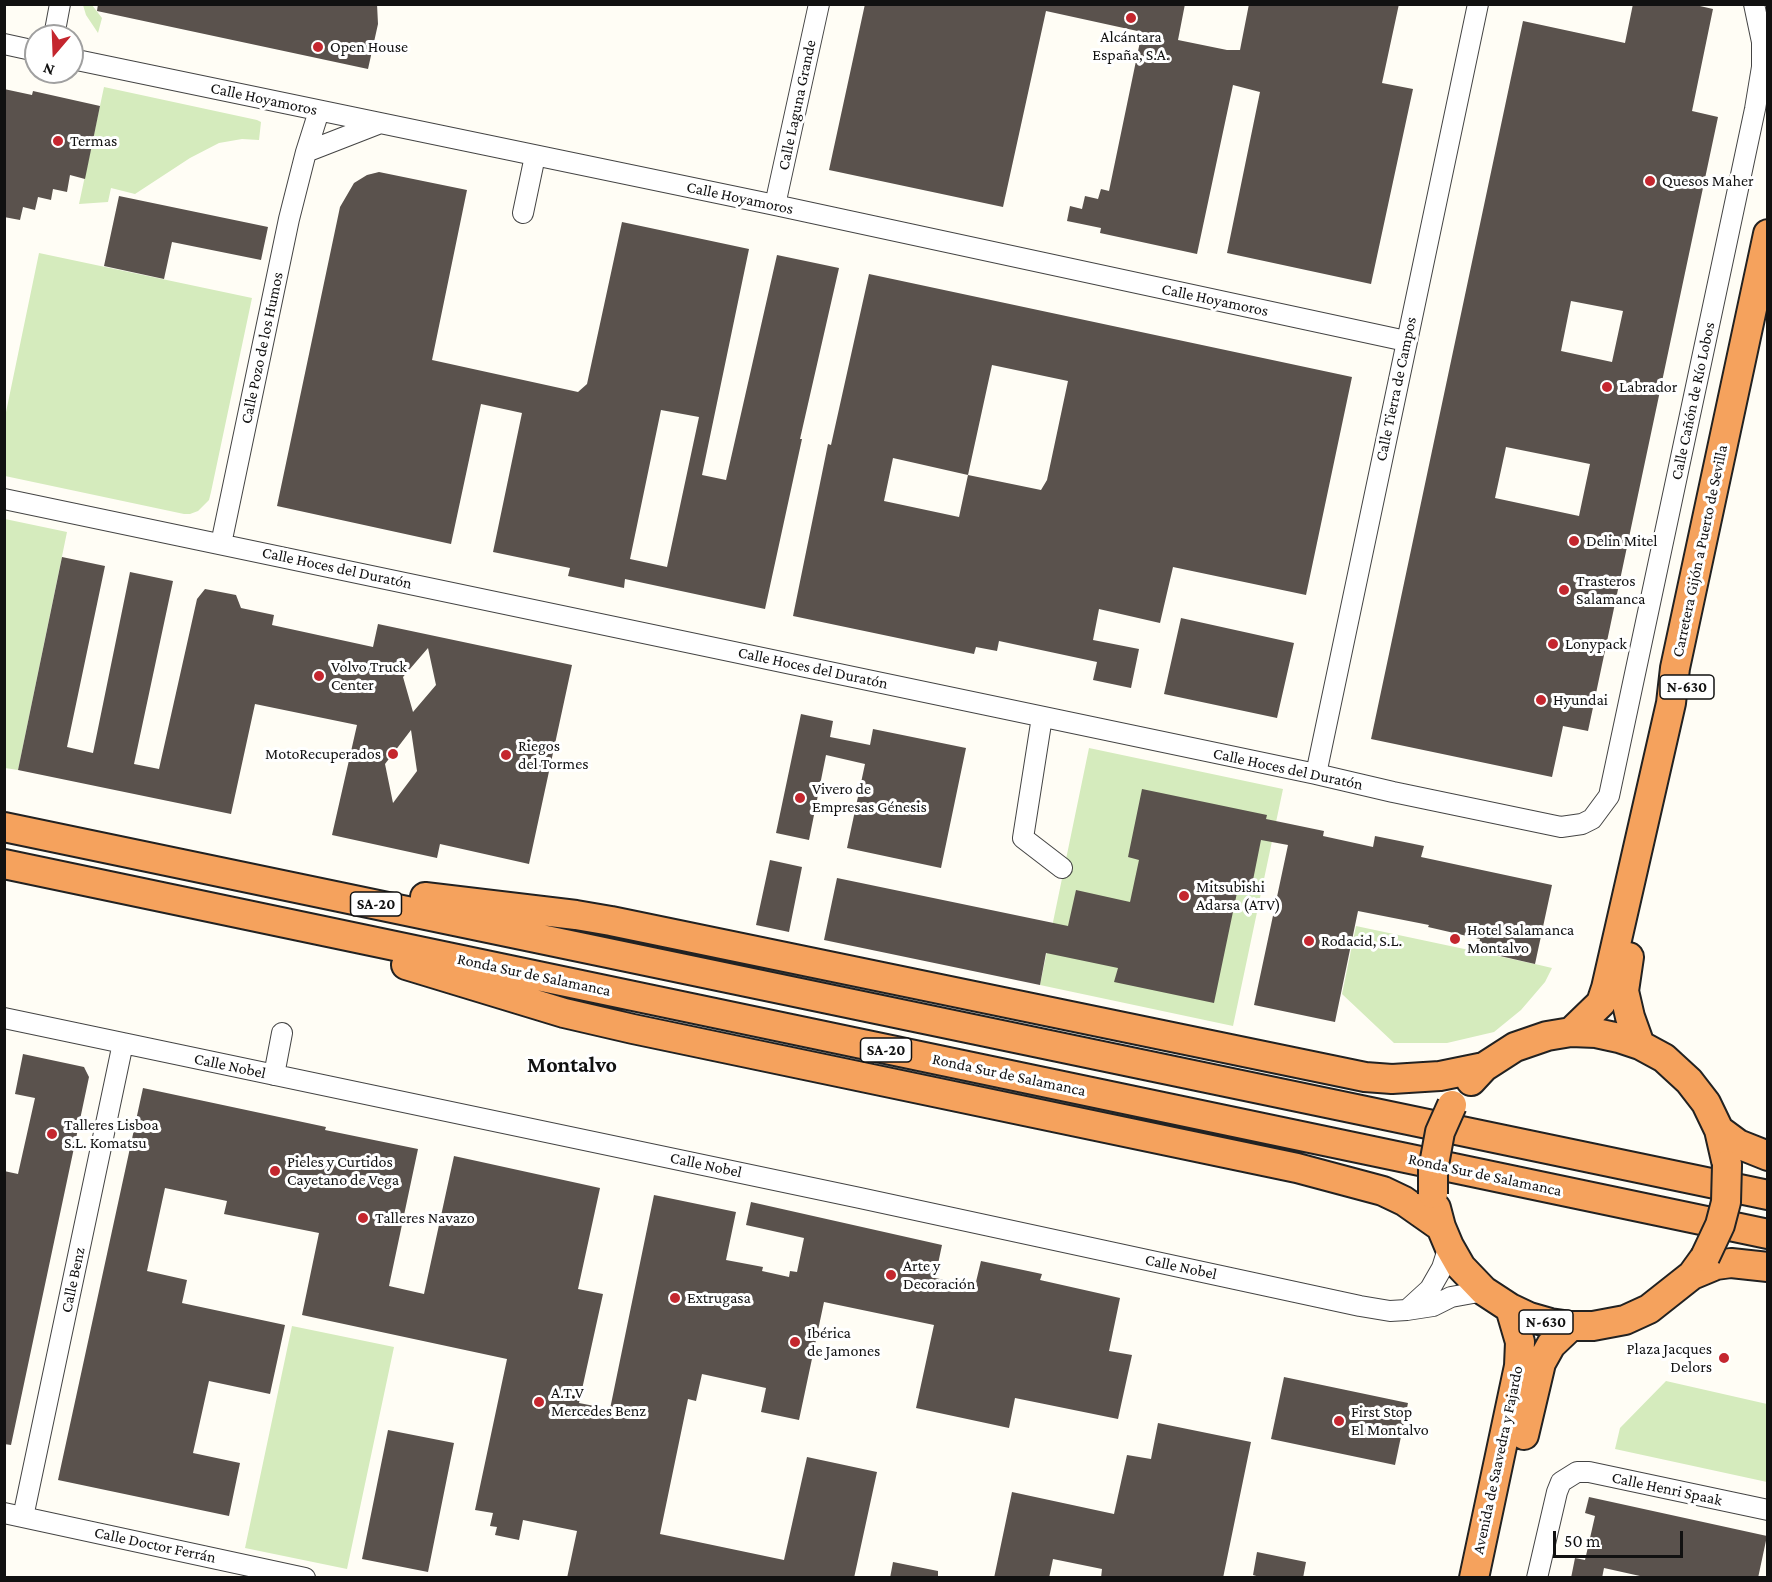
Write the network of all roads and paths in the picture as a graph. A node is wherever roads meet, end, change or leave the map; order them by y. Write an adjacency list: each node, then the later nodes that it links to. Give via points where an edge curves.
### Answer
1 (60, 4): 5 (street)
2 (819, 4): 13 (street, Calle Laguna Grande)
3 (1478, 4): 17 (street, Calle Tierra de Campos)
4 (1754, 4): 22 (street, Calle Cañón de Río Lobos, via 1762,42 1759,86)
5 (56, 24)
6 (4, 44): 7 (street)
7 (24, 48)
8 (84, 61): 9 (street, Calle Hoyamoros)
9 (319, 111): 10 (street, Calle Hoyamoros); 11 (street, Calle Pozo de los Humos)
10 (378, 124): 11 (street); 12 (street, Calle Hoyamoros)
11 (306, 153): 19 (street, Calle Pozo de los Humos)
12 (535, 156): 13 (street, Calle Hoyamoros); 14 (street)
13 (776, 205): 17 (street, Calle Hoyamoros)
14 (523, 213)
15 (1767, 234): 29 (highway, Carretera Gijón a Puerto de Sevilla / N-630, via 1675,668 1671,703 1606,988 1601,1003)
16 (1767, 328): 32 (highway, Carretera Gijón a Puerto de Sevilla / N-630, via 1624,980 1630,1017)
17 (1406, 341): 21 (street, Calle Tierra de Campos)
18 (4, 499): 19 (street, Calle Hoces del Duratón)
19 (221, 544): 20 (street, Calle Hoces del Duratón)
20 (1042, 717): 21 (street, Calle Hoces del Duratón); 26 (street, via 1023,838)
21 (1316, 774): 22 (street, Calle Hoces del Duratón, via 1561,827 1592,819)
22 (1609, 796)
23 (4, 827): 24 (highway, SA-20)
24 (170, 862): 33 (highway, via 321,878 396,894 611,921 1365,1077 1440,1077); 37 (highway, SA-20)
25 (4, 864): 27 (highway, Ronda Sur de Salamanca / SA-20)
26 (1062, 868)
27 (170, 898): 38 (highway, Ronda Sur de Salamanca / SA-20); 39 (highway, via 564,1013 1359,1183 1404,1201)
28 (4, 1018): 31 (street, Calle Nobel)
29 (1571, 1032): 32 (highway, N-630, via 1608,1035); 33 (highway, N-630, via 1515,1047)
30 (282, 1033): 34 (street)
31 (123, 1043): 34 (street, Calle Nobel); 47 (street, Calle Benz)
32 (1640, 1045): 35 (highway, N-630, via 1689,1081)
33 (1484, 1067): 39 (highway, N-630, bridge, via 1452,1105 1440,1132 1433,1194)
34 (274, 1075): 44 (street, Calle Nobel, via 1360,1306)
35 (1719, 1130): 36 (highway, via 1738,1144); 40 (highway, N-630, bridge, via 1727,1165 1726,1202 1720,1225)
36 (1767, 1156)
37 (1767, 1195)
38 (1767, 1234)
39 (1445, 1236): 42 (highway, N-630, via 1461,1267); 44 (street, via 1442,1268 1430,1289)
40 (1698, 1266): 41 (highway, via 1731,1263); 45 (highway, N-630, via 1641,1313 1625,1320)
41 (1767, 1267)
42 (1484, 1290): 43 (highway, N-630); 44 (street, Calle Nobel)
43 (1510, 1308): 45 (highway, N-630, via 1539,1320); 50 (highway, Avenida de Saavedra y Fajardo / N-630, via 1520,1342 1519,1366)
44 (1407, 1310)
45 (1572, 1326): 51 (highway, Avenida de Saavedra y Fajardo / N-630, via 1551,1345 1540,1363)
46 (1767, 1510): 52 (street, Calle Henri Spaak, via 1577,1472 1561,1482 1557,1492)
47 (14, 1515): 48 (street, Calle Doctor Ferrán)
48 (257, 1572): 49 (street, Calle Doctor Ferrán)
49 (305, 1578)
50 (1474, 1578)
51 (1492, 1578)
52 (1538, 1578)

